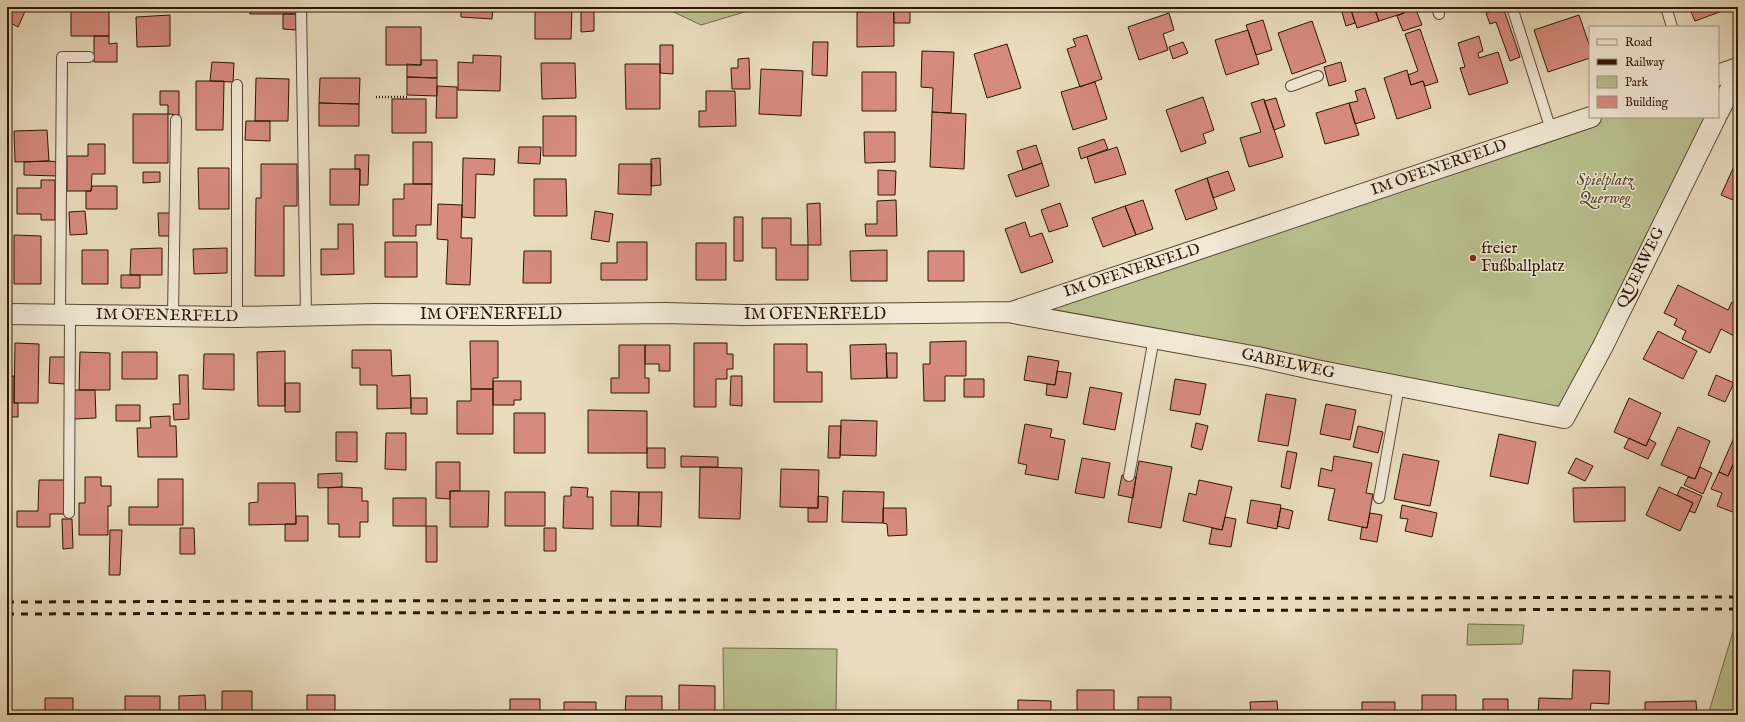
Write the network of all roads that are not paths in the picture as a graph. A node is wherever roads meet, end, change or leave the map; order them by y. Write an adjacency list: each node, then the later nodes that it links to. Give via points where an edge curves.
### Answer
1 (301, 7): 20 (lane)
2 (1512, 7): 16 (lane)
3 (1666, 7): 4 (lane)
4 (1672, 26)
5 (90, 57): 19 (lane, via 62,57)
6 (1738, 68): 8 (street)
7 (1738, 74): 12 (street)
8 (1719, 75)
9 (1318, 76): 11 (lane)
10 (237, 84): 22 (lane)
11 (1291, 86)
12 (1719, 111)
13 (1589, 118): 16 (street, IM OFENERFELD)
14 (1716, 118): 25 (street, QUERWEG, via 1603,346)
15 (176, 120): 21 (lane)
16 (1551, 130): 17 (street, IM OFENERFELD)
17 (1012, 312): 20 (street, IM OFENERFELD); 23 (street, GABELWEG)
18 (7, 314): 19 (street, IM OFENERFELD)
19 (65, 315): 21 (street, IM OFENERFELD); 28 (lane)
20 (306, 315): 22 (street, IM OFENERFELD)
21 (173, 316): 22 (street, IM OFENERFELD)
22 (237, 317)
23 (1154, 338): 24 (street, GABELWEG); 26 (lane)
24 (1399, 386): 25 (street, GABELWEG); 27 (lane)
25 (1564, 418)
26 (1129, 476)
27 (1379, 498)
28 (69, 512)

